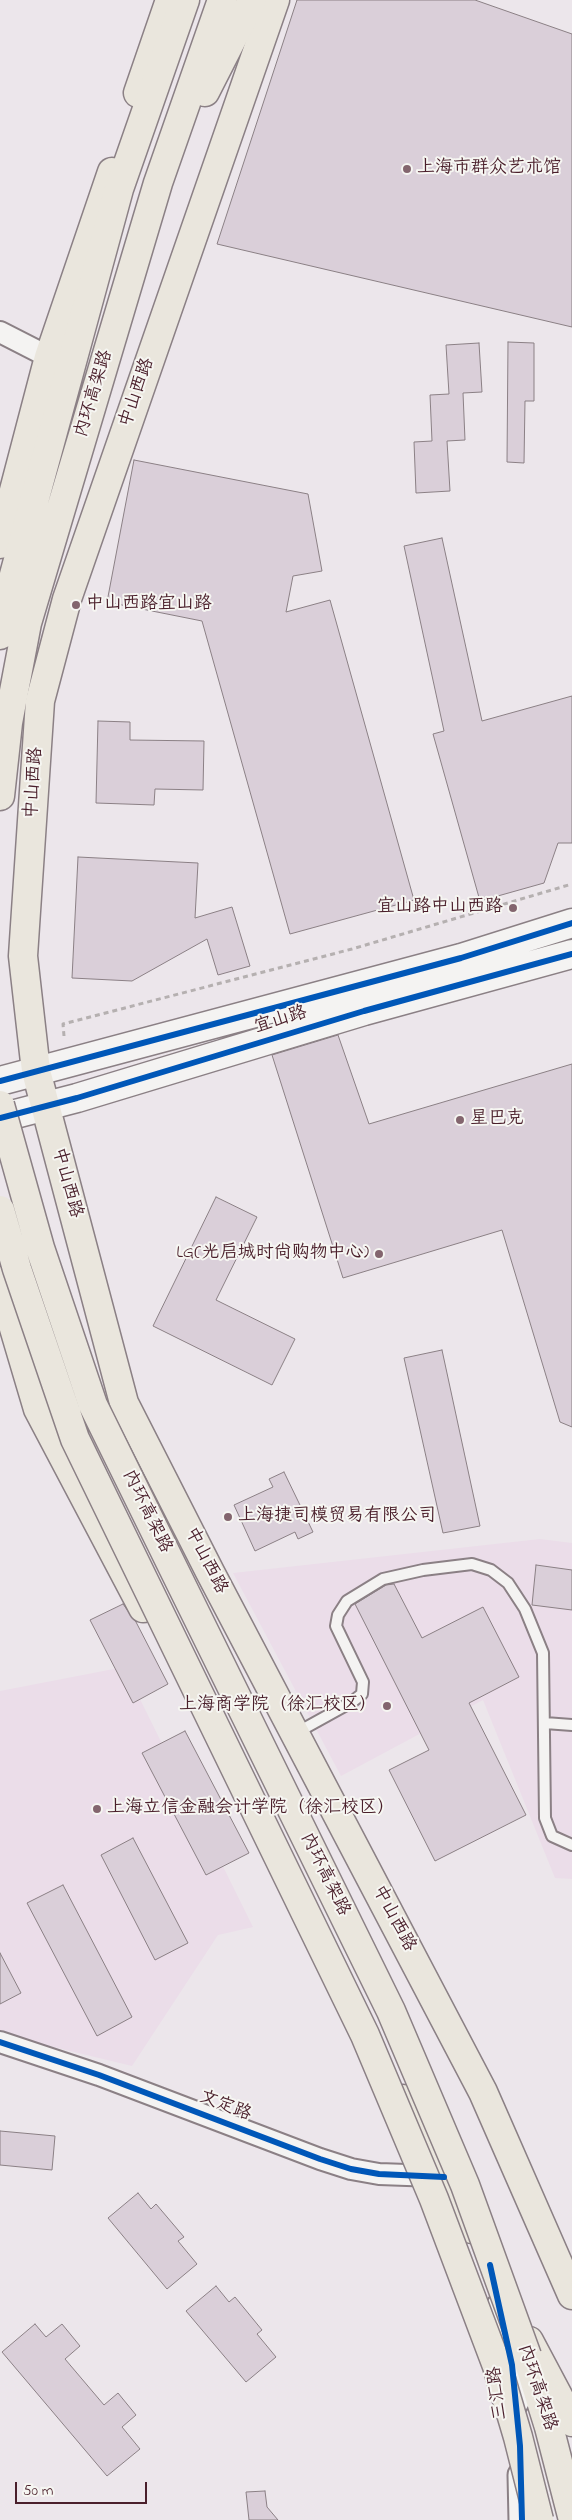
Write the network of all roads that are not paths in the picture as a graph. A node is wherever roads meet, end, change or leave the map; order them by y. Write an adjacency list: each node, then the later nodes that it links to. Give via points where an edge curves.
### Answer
1 (170, 0): 7 (main road, via 142,85); 9 (main road)
2 (184, 0): 7 (main road, 内环高架路)
3 (222, 0): 6 (main road, 内环高架路)
4 (252, 0): 6 (main road)
5 (275, 0): 15 (main road, 中山西路, via 67,599 40,701 23,956)
6 (158, 183): 12 (main road, 内环高架路, via 27,623 8,723)
7 (119, 189): 11 (main road, 内环高架路)
8 (0, 332): 9 (street)
9 (49, 357): 10 (main road)
10 (0, 544)
11 (0, 635)
12 (0, 796)
13 (572, 923): 15 (main road, 宜山路, via 461,958)
14 (572, 954): 18 (main road, 宜山路, via 364,1011)
15 (36, 1071): 16 (main road, 宜山路); 18 (main road, 中山西路)
16 (0, 1081)
17 (0, 1105): 31 (main road, 内环高架路, bridge, via 40,1248 93,1405 391,2010 465,2185 524,2347)
18 (46, 1107): 19 (main road, 宜山路); 24 (main road, 中山西路, via 124,1403)
19 (0, 1118)
20 (0, 1210): 32 (main road, 内环高架路, bridge, via 75,1439 366,2035 434,2199 497,2366 518,2437)
21 (0, 1281): 27 (main road, via 38,1409)
22 (545, 1723): 23 (lane); 24 (lane, via 543,1652 525,1609 508,1583 492,1570 472,1564 383,1579 347,1601 338,1615 336,1626 363,1682 362,1694); 25 (lane, via 545,1818 552,1836)
23 (572, 1725)
24 (295, 1733): 29 (main road, 中山西路, via 483,2092)
25 (572, 1846)
26 (0, 2042): 27 (street, 文定路, via 99,2074 352,2169 379,2174)
27 (444, 2176): 28 (main road)
28 (490, 2265): 30 (main road); 32 (street, 三汇路, via 512,2365 520,2446)
29 (572, 2295)
30 (572, 2422)
31 (572, 2516)
32 (533, 2517)

